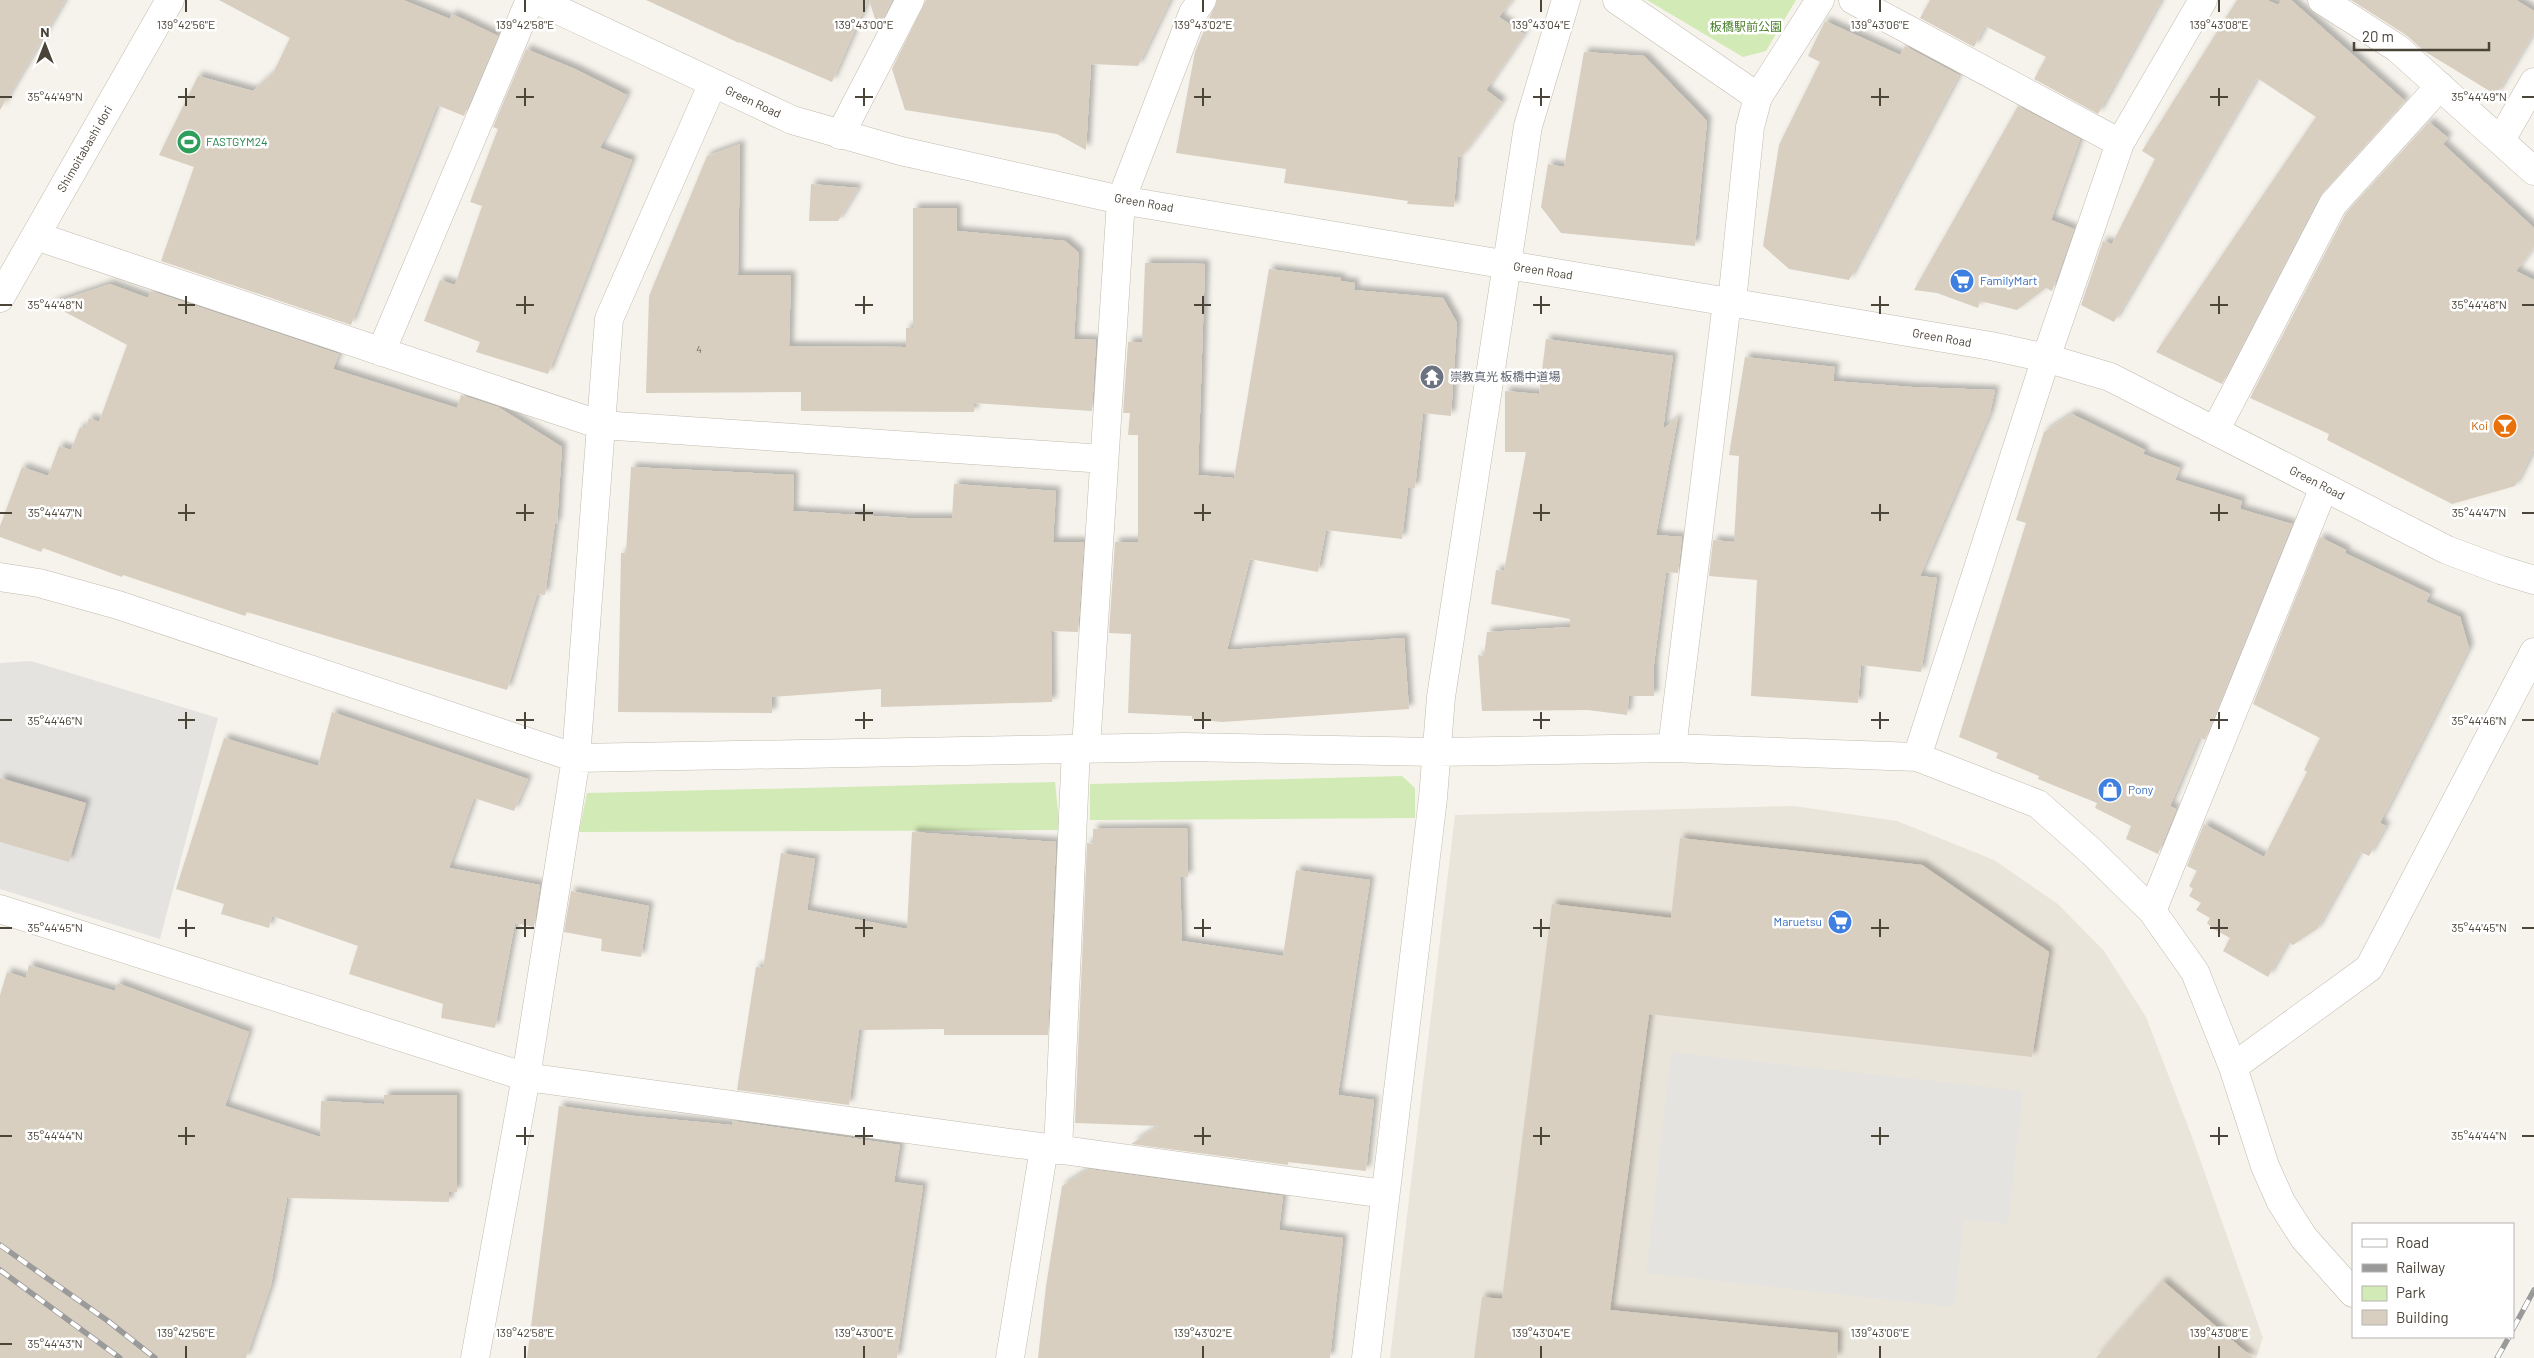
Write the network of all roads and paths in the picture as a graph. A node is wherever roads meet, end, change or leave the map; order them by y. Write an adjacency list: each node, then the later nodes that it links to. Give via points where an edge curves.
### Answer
1 (170, 0): 21 (street, Shimoitabashi dori)
2 (530, 0): 25 (street)
3 (537, 0): 13 (street, Green Road)
4 (910, 0): 16 (street)
5 (1202, 0): 20 (street, via 1193,13)
6 (1566, 0): 22 (street, via 1528,126)
7 (1617, 0): 15 (street)
8 (1820, 0): 15 (street)
9 (1853, 0): 18 (street)
10 (2203, 0): 18 (street)
11 (2322, 0): 14 (street, via 2397,48)
12 (2534, 82): 17 (street)
13 (713, 83): 16 (street, Green Road, via 792,120); 27 (street, via 609,319)
14 (2440, 86): 17 (street); 28 (street, via 2334,204)
15 (1758, 97): 24 (street, via 1750,126)
16 (840, 136): 20 (street, Green Road)
17 (2500, 140): 19 (street)
18 (2120, 143): 26 (street)
19 (2534, 171)
20 (1121, 200): 22 (street, Green Road); 29 (street)
21 (36, 236): 23 (street, Shimoitabashi dori); 25 (street)
22 (1507, 266): 24 (street, Green Road); 36 (street)
23 (0, 298)
24 (1729, 302): 26 (street, Green Road); 35 (street)
25 (381, 352): 27 (street)
26 (2046, 358): 28 (street, Green Road, via 2110,377); 37 (street)
27 (601, 425): 29 (street); 38 (street)
28 (2214, 431): 30 (street, Green Road)
29 (1104, 459): 34 (street)
30 (2324, 487): 32 (street, Green Road, via 2447,550); 40 (street)
31 (0, 577): 38 (street, via 118,605)
32 (2534, 580)
33 (2534, 652): 41 (street, via 2369,968)
34 (1081, 748): 36 (street, via 1185,746); 38 (street); 43 (street)
35 (1672, 748): 36 (street); 37 (street)
36 (1436, 752): 44 (street)
37 (1917, 757): 40 (street, via 2038,804)
38 (576, 758): 42 (street)
39 (0, 909): 42 (street)
40 (2152, 911): 41 (street, via 2195,972)
41 (2234, 1067): 45 (street, via 2265,1166 2281,1202 2304,1238)
42 (526, 1077): 43 (street); 46 (street)
43 (1051, 1149): 44 (street); 47 (street)
44 (1385, 1194): 48 (street)
45 (2352, 1292)
46 (475, 1358)
47 (1010, 1358)
48 (1366, 1358)

